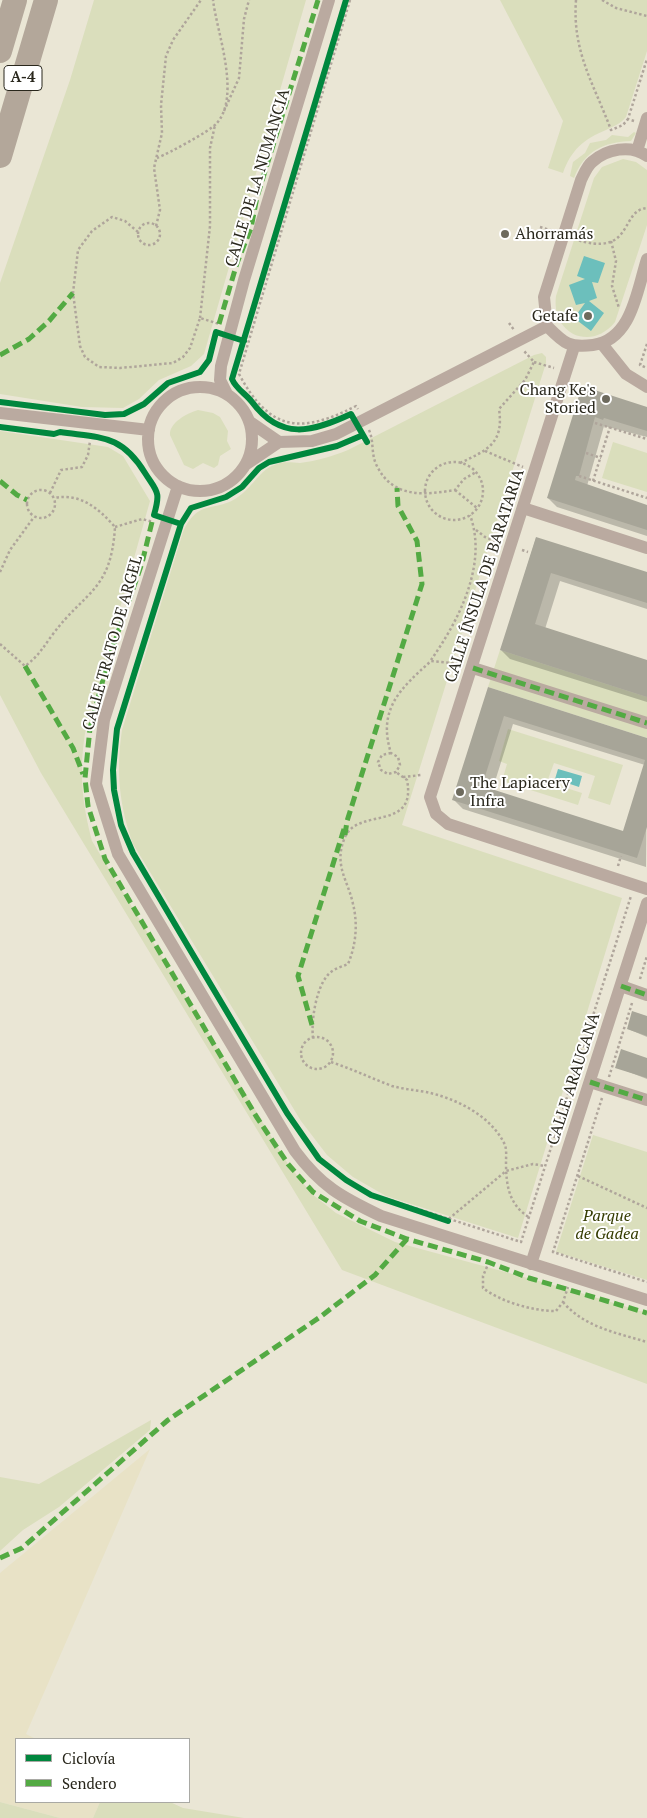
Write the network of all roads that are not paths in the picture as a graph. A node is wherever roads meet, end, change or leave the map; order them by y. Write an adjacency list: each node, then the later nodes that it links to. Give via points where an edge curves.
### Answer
1 (15, 0): 4 (highway, A-4)
2 (46, 0): 7 (highway, A-4)
3 (329, 0): 12 (street, CALLE DE LA NUMANCIA)
4 (0, 51)
5 (645, 124): 6 (street)
6 (642, 153): 9 (street, via 611,149 591,163 581,180 544,297)
7 (0, 156)
8 (647, 259): 10 (street, via 625,327 616,338)
9 (547, 326): 11 (street); 19 (street, via 336,434 312,441)
10 (602, 344): 11 (street); 14 (street, via 626,374)
11 (574, 347): 22 (street, CALLE ÍNSULA DE BARATARIA)
12 (221, 366): 13 (street); 15 (street, CALLE DE LA NUMANCIA, via 220,380)
13 (201, 386): 15 (street); 18 (street, via 172,394 153,416)
14 (647, 387)
15 (233, 392): 17 (street)
16 (0, 413): 18 (street)
17 (250, 422): 19 (street); 20 (street, via 252,444)
18 (149, 430): 21 (street, via 149,447 154,462 164,476)
19 (279, 442): 20 (street)
20 (245, 465): 21 (street, via 223,486 192,490)
21 (178, 486): 32 (street, CALLE TRATO DE ARGEL, via 104,720 96,784 118,854 295,1150 321,1183 380,1216)
22 (523, 508): 23 (street); 24 (street, CALLE ÍNSULA DE BARATARIA)
23 (647, 548)
24 (473, 668): 25 (street); 26 (street, CALLE ÍNSULA DE BARATARIA, via 430,797 436,814 448,824 619,885)
25 (647, 723)
26 (647, 889)
27 (647, 903): 28 (street, CALLE ARAUCANA)
28 (621, 986): 29 (street); 30 (street, CALLE ARAUCANA)
29 (641, 993)
30 (590, 1082): 31 (street); 32 (street, CALLE ARAUCANA)
31 (647, 1100)
32 (532, 1264): 33 (street, CALLE TRATO DE ARGEL)
33 (647, 1300)

